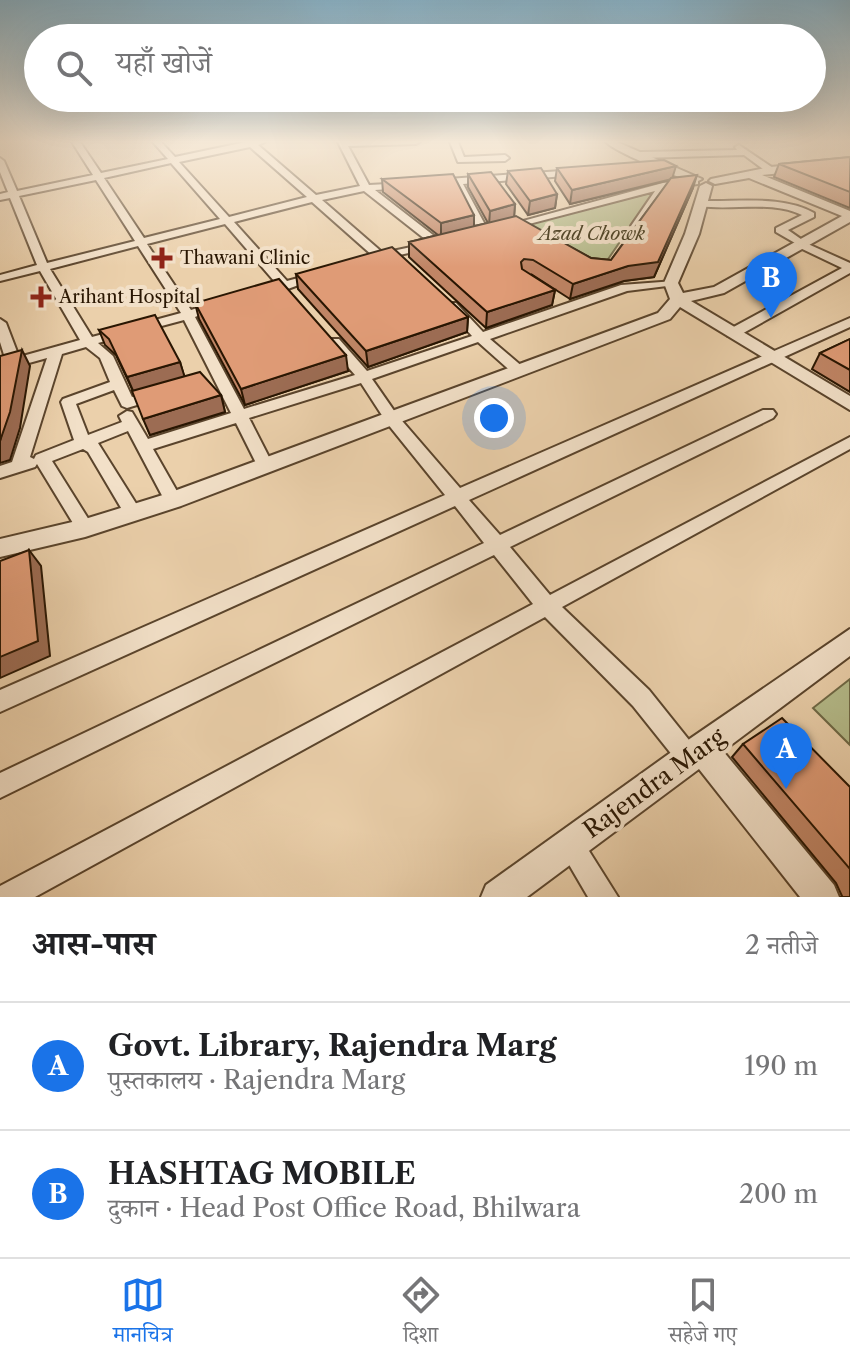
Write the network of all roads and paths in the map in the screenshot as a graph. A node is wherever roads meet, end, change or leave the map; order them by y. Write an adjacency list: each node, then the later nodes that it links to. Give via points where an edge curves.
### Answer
1 (61, 184): 17 (street)
2 (101, 184): 30 (street)
3 (197, 184): 24 (street)
4 (301, 184): 18 (street)
5 (364, 184): 15 (street)
6 (459, 184): 26 (street)
7 (499, 184): 16 (street)
8 (549, 184): 14 (street)
9 (684, 184): 13 (street)
10 (703, 184): 20 (street)
11 (773, 184): 23 (street)
12 (412, 185): 15 (street)
13 (663, 186): 22 (street); 28 (street)
14 (551, 187)
15 (366, 188): 18 (street); 31 (street)
16 (503, 189)
17 (6, 196): 35 (street)
18 (316, 198): 24 (street); 33 (street)
19 (558, 199): 22 (street)
20 (703, 204): 32 (street, via 807,212 810,215 780,230); 39 (street)
21 (518, 211): 25 (street)
22 (566, 211): 25 (street)
23 (850, 216): 32 (street)
24 (230, 221): 30 (street); 37 (street, via 284,291)
25 (524, 226): 26 (street)
26 (484, 232): 27 (street)
27 (469, 236)
28 (628, 237)
29 (454, 240): 31 (street)
30 (141, 244): 35 (street); 42 (street)
31 (438, 244): 33 (street)
32 (802, 244): 36 (street); 39 (street, via 719,290)
33 (394, 258): 34 (street)
34 (354, 265)
35 (43, 266): 38 (street); 48 (street)
36 (850, 267): 46 (street)
37 (326, 273)
38 (0, 278)
39 (674, 291): 46 (street); 47 (street, via 625,288 564,304); 52 (street, via 664,316)
40 (446, 301): 47 (street)
41 (229, 302): 42 (street)
42 (188, 315): 48 (street); 59 (street, via 214,378)
43 (850, 322): 50 (street)
44 (0, 323): 51 (street)
45 (325, 331): 53 (street)
46 (733, 333): 50 (street)
47 (481, 338): 52 (street); 53 (street)
48 (88, 342): 49 (street); 54 (street, via 106,356)
49 (56, 351): 51 (street); 67 (street)
50 (771, 358): 57 (street); 69 (street)
51 (7, 365)
52 (519, 371): 60 (street)
53 (364, 377): 59 (street); 60 (street)
54 (118, 384): 56 (street); 62 (street, via 68,402)
55 (167, 391): 56 (street)
56 (127, 403): 61 (street)
57 (850, 404)
58 (768, 414): 73 (street)
59 (242, 416): 64 (street); 66 (street)
60 (392, 419): 66 (street); 69 (street)
61 (131, 424): 62 (street); 64 (street)
62 (83, 442): 65 (street); 71 (street, via 94,448)
63 (850, 442): 75 (street)
64 (144, 446): 70 (street)
65 (42, 459): 67 (street); 72 (street)
66 (265, 465): 70 (street)
67 (19, 466): 68 (street)
68 (0, 472)
69 (457, 495): 73 (street); 77 (street)
70 (173, 500): 71 (street)
71 (133, 513): 72 (street)
72 (85, 528): 74 (street)
73 (497, 545): 75 (street); 79 (street)
74 (0, 548)
75 (546, 605): 78 (street); 81 (street)
76 (850, 641): 78 (street, Rajendra Marg)
77 (0, 701)
78 (695, 753): 80 (street, Rajendra Marg); 84 (street)
79 (0, 786)
80 (570, 844): 82 (street, Rajendra Marg); 83 (street)
81 (8, 897)
82 (498, 897)
83 (604, 897)
84 (822, 897)

